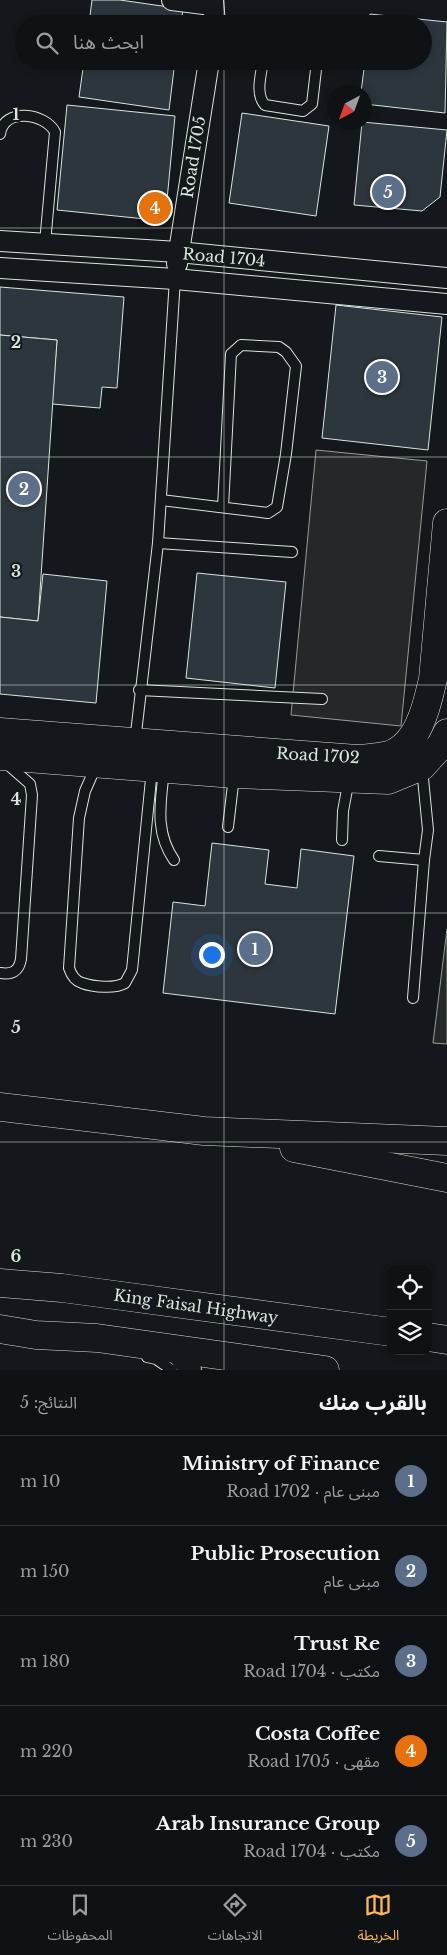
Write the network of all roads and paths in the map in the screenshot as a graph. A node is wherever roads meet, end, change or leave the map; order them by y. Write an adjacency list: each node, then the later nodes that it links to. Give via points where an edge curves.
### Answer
1 (172, 0): 2 (street)
2 (216, 14)
3 (208, 70): 9 (street, Road 1705)
4 (262, 70): 5 (lane, via 259,95 265,105 303,111 312,104)
5 (317, 70)
6 (0, 134): 8 (lane, via 4,121 10,117 41,119 51,124 54,132)
7 (0, 240): 8 (street, Road 1704)
8 (45, 243): 9 (street, Road 1704)
9 (178, 252): 11 (street, Road 1704); 12 (street, Road 1705)
10 (0, 268): 12 (street, Road 1704)
11 (447, 278)
12 (175, 280): 13 (street, Road 1704); 14 (lane)
13 (447, 304)
14 (161, 500): 15 (lane); 17 (lane)
15 (223, 507): 15 (lane, via 268,513 278,504 296,366 279,347 241,345 231,354)
16 (447, 523): 19 (main road, Road 1702)
17 (158, 543): 18 (lane); 20 (lane)
18 (292, 552)
19 (444, 590): 25 (main road, Road 1702, via 428,702 418,727 404,745 390,754 358,759)
20 (139, 690): 21 (lane); 25 (lane)
21 (322, 700)
22 (0, 732): 25 (main road, Road 1702)
23 (447, 733): 27 (main road, Road 1702)
24 (0, 757): 26 (main road, Road 1702); 37 (lane, via 30,784 32,795 21,959 13,972)
25 (146, 762): 26 (main road, Road 1702); 28 (main road, Road 1702); 31 (lane); 32 (lane)
26 (96, 765): 32 (lane, via 81,804 69,962 71,974 81,983 120,986 130,977)
27 (422, 766): 29 (main road, Road 1702, via 388,780); 36 (lane, via 428,830)
28 (234, 774): 29 (main road, Road 1702); 30 (lane)
29 (349, 779): 33 (lane)
30 (228, 827)
31 (162, 835): 32 (lane); 35 (lane)
32 (144, 836)
33 (342, 840)
34 (379, 856): 36 (lane)
35 (174, 860)
36 (424, 860): 38 (lane)
37 (0, 973)
38 (413, 998)
39 (0, 1107): 40 (main road)
40 (204, 1131): 41 (main road); 42 (main road)
41 (447, 1141)
42 (447, 1178)
43 (0, 1283): 45 (main road, King Faisal Highway, via 62,1288)
44 (0, 1329): 48 (main road, via 36,1335 97,1338)
45 (387, 1331)
46 (432, 1338): 47 (main road)
47 (447, 1340)
48 (168, 1358): 49 (main road); 50 (street, via 178,1356)
49 (284, 1367): 51 (main road)
50 (191, 1370)
51 (325, 1370)

